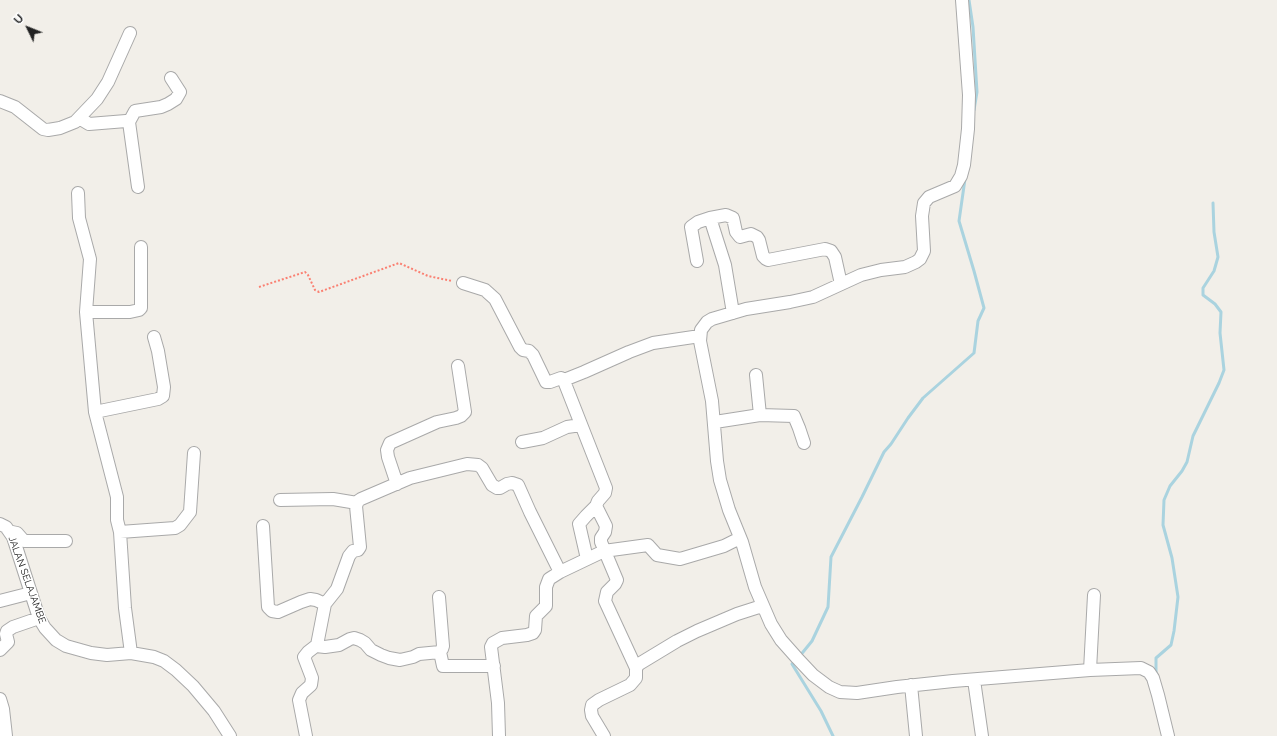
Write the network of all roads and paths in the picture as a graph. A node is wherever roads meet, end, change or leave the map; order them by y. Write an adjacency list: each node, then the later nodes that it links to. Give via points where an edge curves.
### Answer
1 (962, 0): 13 (street, via 969,95 962,176 952,188 929,197 924,203 924,251 920,260 910,265 861,275)
2 (130, 32): 5 (street, via 108,82 97,99)
3 (171, 78): 6 (street, via 180,92 176,99 161,107 135,111)
4 (0, 101): 5 (street, via 15,107 43,129 52,130 67,126)
5 (79, 118): 6 (street, via 89,124)
6 (129, 122): 7 (street)
7 (138, 187)
8 (78, 193): 15 (street, via 79,218 90,259)
9 (710, 218): 11 (street, via 691,227); 13 (street, via 726,215 732,217 737,234 751,234 756,237 762,256 768,260 828,249 833,254); 16 (street, via 725,264)
10 (141, 247): 15 (street, via 141,308 130,312)
11 (697, 261)
12 (463, 284): 14 (path, via 428,276 399,263 319,292 315,290 305,272); 21 (street, via 485,290 495,299 520,347 533,355 546,382 561,378)
13 (841, 284): 16 (street, via 803,300 765,305)
14 (259, 287)
15 (86, 312): 22 (street)
16 (733, 313): 17 (street, via 707,322)
17 (700, 336): 21 (street, via 653,343); 24 (street)
18 (154, 337): 22 (street, via 164,387 163,396)
19 (458, 366): 29 (street, via 465,412 461,416 437,422 390,443 388,457)
20 (756, 375): 23 (street)
21 (564, 380): 25 (street)
22 (95, 412): 35 (street, via 117,497)
23 (760, 415): 24 (street); 27 (street, via 794,416)
24 (714, 422): 37 (street, via 720,480)
25 (581, 425): 26 (street); 32 (street, via 606,488)
26 (522, 442)
27 (804, 443)
28 (194, 454): 35 (street, via 190,512 180,525 175,528)
29 (397, 484): 31 (street); 41 (street, via 410,478 467,464 478,464 496,488 516,483)
30 (280, 500): 31 (street, via 333,500)
31 (356, 503): 46 (street, via 360,547 349,556 337,589)
32 (596, 506): 39 (street, via 606,526 601,538); 40 (street, via 579,524)
33 (0, 524): 36 (street, JALAN SELAJAMBE)
34 (263, 526): 46 (street, via 268,607 278,612 310,599)
35 (120, 532): 52 (street, via 125,608)
36 (10, 533): 38 (street, via 18,533 24,541); 42 (street, JALAN SELAJAMBE)
37 (740, 538): 39 (street, via 724,546 680,558 657,555 648,545); 47 (street)
38 (66, 541)
39 (604, 550): 40 (street); 54 (street, via 617,580 607,592 606,605)
40 (587, 559): 41 (street)
41 (560, 572): 53 (street, via 547,582 546,606 536,616 533,633 502,638 493,643 491,646)
42 (31, 593): 45 (street); 48 (street, JALAN SELAJAMBE)
43 (1094, 595): 55 (street)
44 (439, 596): 51 (street, via 443,646)
45 (0, 601)
46 (325, 604): 49 (street)
47 (762, 606): 54 (street, via 681,638); 57 (street, via 781,640 813,675 829,688 851,693)
48 (39, 618): 50 (street, via 7,631 8,642); 52 (street, JALAN SELAJAMBE, via 48,633 56,640 76,650 102,654)
49 (316, 646): 51 (street, via 339,645 354,638 366,643 371,650 381,655 400,660 419,654); 61 (street, via 304,657 312,678 311,685 302,693 299,700)
50 (0, 650)
51 (440, 652): 53 (street, via 443,666)
52 (132, 653): 60 (street, JALAN SELAJAMBE, via 157,658 176,670 214,711)
53 (494, 666): 62 (street)
54 (636, 668): 63 (street, via 636,678 630,685 592,705 592,716)
55 (1090, 670): 56 (street); 66 (street, via 1131,667 1149,672 1156,688)
56 (974, 680): 57 (street); 65 (street)
57 (911, 685): 64 (street)
58 (0, 699): 59 (street)
59 (6, 736)
60 (230, 736)
61 (306, 736)
62 (499, 736)
63 (604, 736)
64 (916, 736)
65 (982, 736)
66 (1168, 736)

